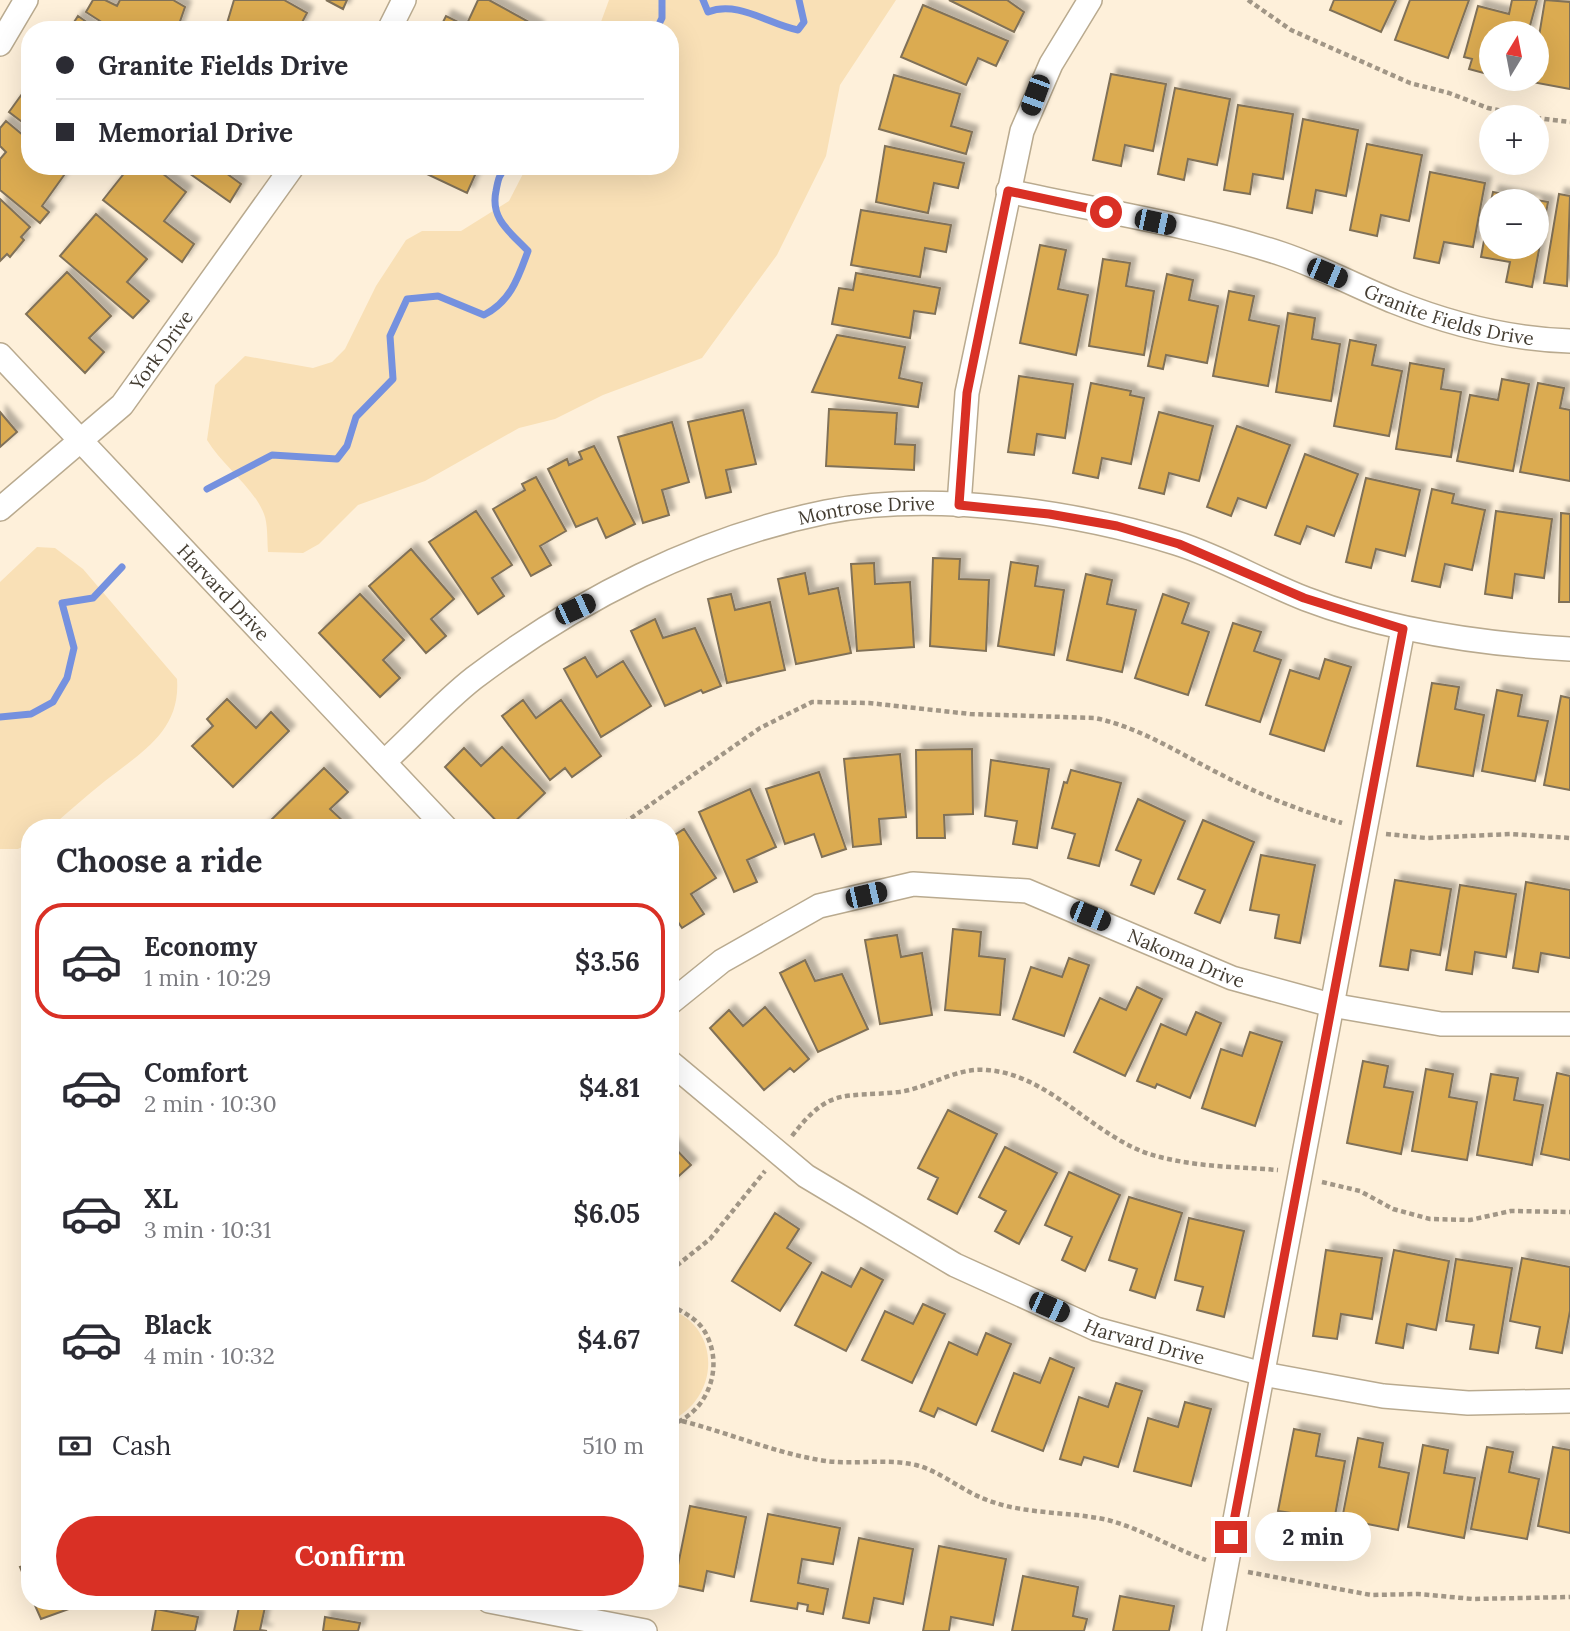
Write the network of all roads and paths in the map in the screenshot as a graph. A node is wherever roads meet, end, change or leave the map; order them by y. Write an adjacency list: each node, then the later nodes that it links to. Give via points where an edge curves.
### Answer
1 (26, 0): 6 (street)
2 (404, 0): 5 (street)
3 (1090, 0): 11 (street, via 1035,95)
4 (1248, 0): 7 (path, via 1292,30 1410,83)
5 (394, 21)
6 (0, 44)
7 (1480, 105)
8 (1549, 120): 9 (path)
9 (1570, 122)
10 (287, 175): 14 (street, York Drive, via 122,405)
11 (1008, 191): 12 (street, Granite Fields Drive, via 1259,247 1397,303 1471,326); 15 (street, via 967,393)
12 (1570, 341)
13 (0, 355): 14 (street, Harvard Drive)
14 (79, 440): 16 (street, York Drive); 19 (street, Harvard Drive)
15 (959, 505): 17 (street, Montrose Drive, via 1117,526 1179,544 1304,598); 19 (street, Montrose Drive, via 828,512 763,528 688,555 575,609 471,680)
16 (0, 509)
17 (1403, 629): 18 (street, Montrose Drive); 26 (street)
18 (1570, 649)
19 (384, 762): 20 (street, Harvard Drive)
20 (438, 819)
21 (630, 819): 22 (path, via 760,728 812,702 835,702 1114,722 1161,741 1270,798)
22 (1342, 823)
23 (1385, 834): 24 (path)
24 (1570, 838)
25 (679, 996): 26 (street, Nakoma Drive, via 722,961 819,906 913,884 1027,891 1232,978)
26 (1331, 1005): 27 (street, Nakoma Drive, via 1441,1024); 35 (street)
27 (1570, 1024)
28 (679, 1070): 29 (street, Harvard Drive)
29 (779, 1153): 30 (path, via 809,1114 824,1104 858,1092 899,1092 986,1069 1035,1086 1128,1146 1156,1156); 33 (path, via 731,1216); 35 (street, Harvard Drive, via 806,1176 956,1265 1096,1329)
30 (1278, 1170)
31 (1322, 1182): 32 (path, via 1360,1191 1393,1209 1430,1219 1470,1220 1511,1211)
32 (1570, 1212)
33 (679, 1264)
34 (679, 1309): 37 (path, via 691,1315 707,1335 715,1358 701,1405)
35 (1263, 1374): 36 (street, Harvard Drive, via 1412,1400); 44 (street)
36 (1570, 1401)
37 (682, 1421): 38 (path); 39 (path, via 827,1461 912,1464 987,1500 1106,1520 1138,1529 1169,1548)
38 (679, 1422)
39 (1206, 1560)
40 (1248, 1572): 41 (path, via 1371,1595)
41 (1570, 1597)
42 (536, 1610): 43 (street)
43 (645, 1631)
44 (1214, 1631)

